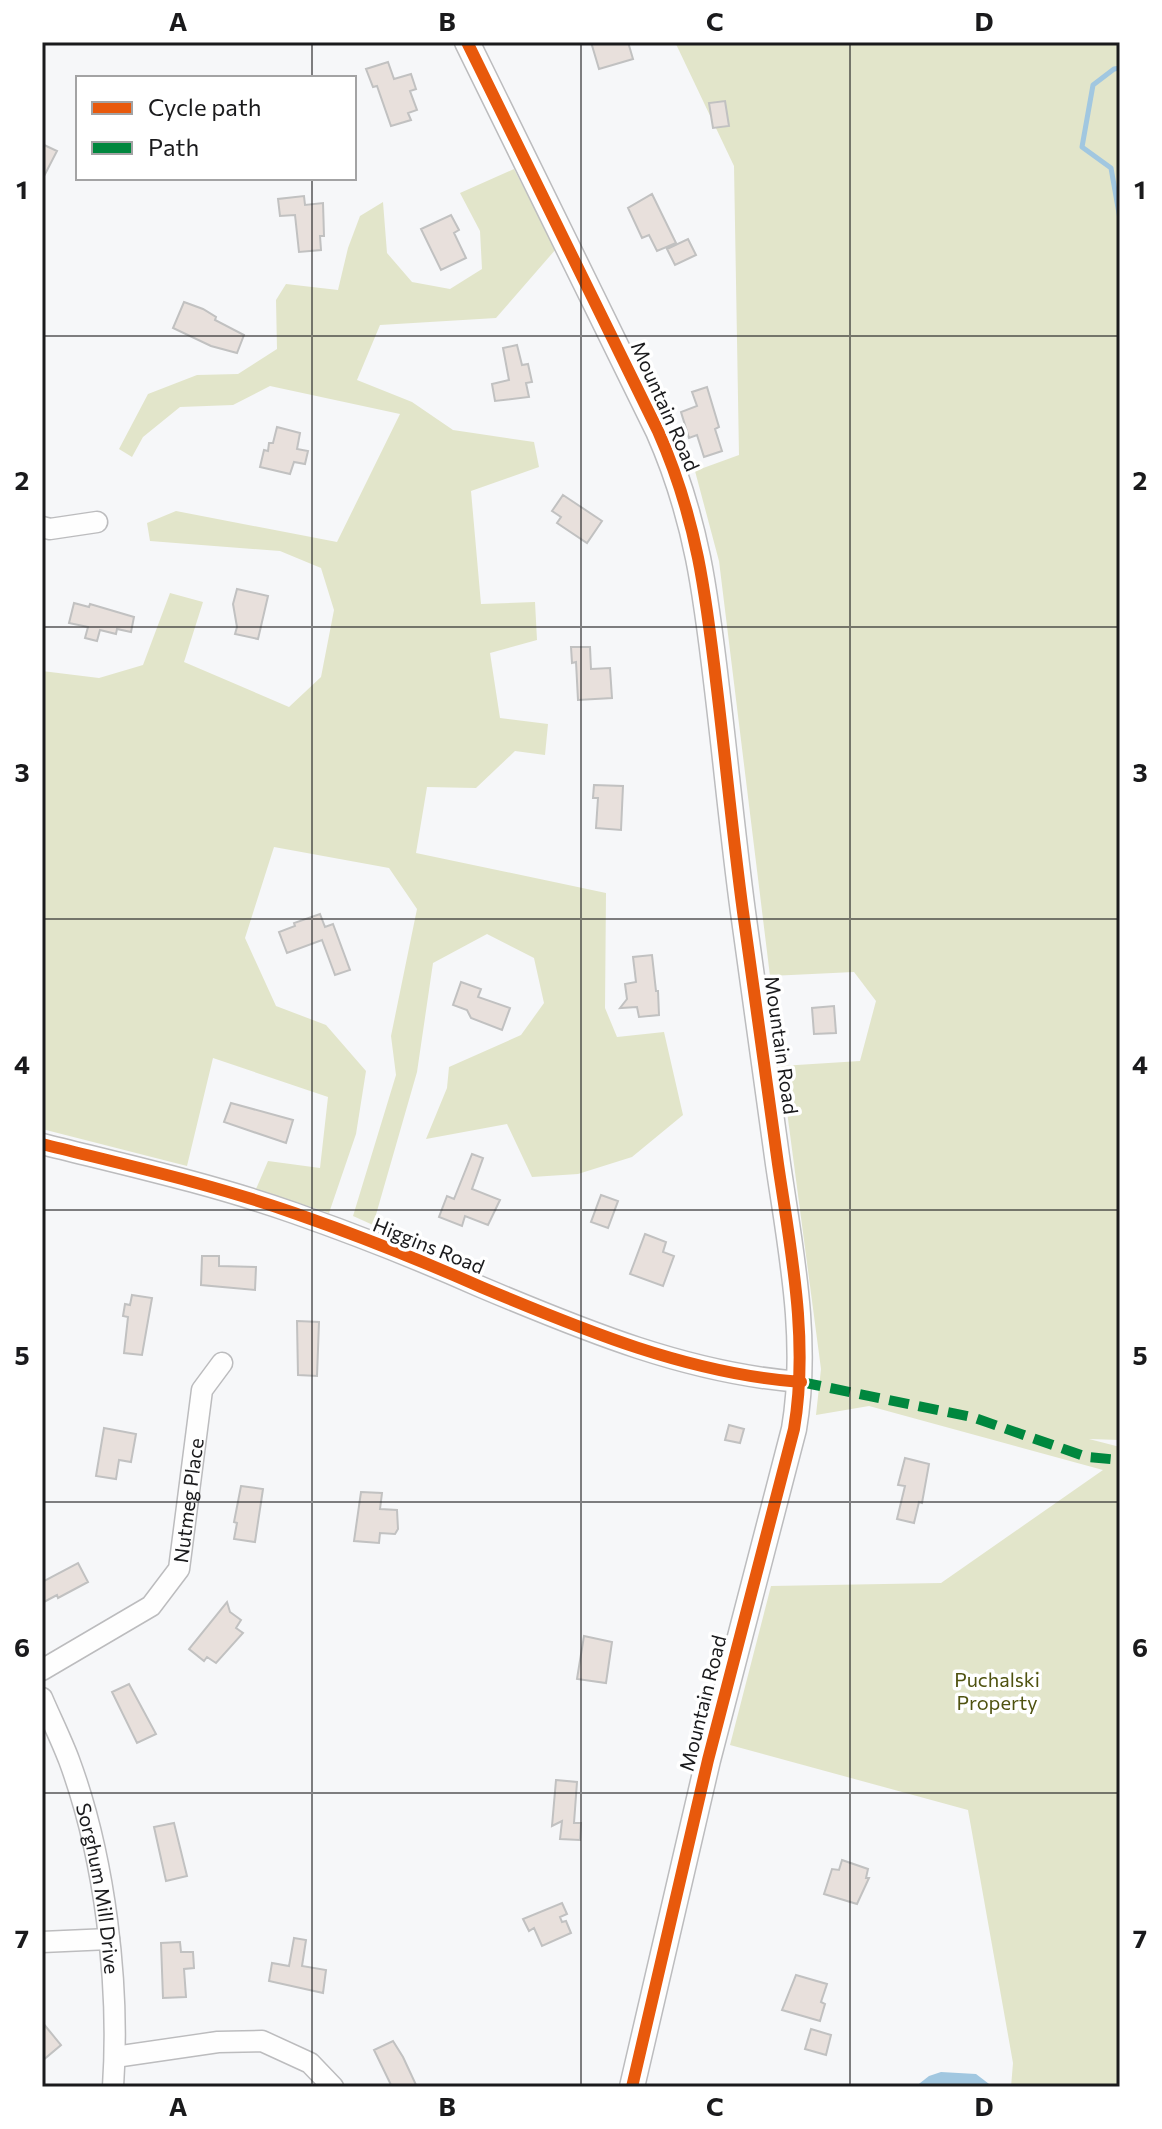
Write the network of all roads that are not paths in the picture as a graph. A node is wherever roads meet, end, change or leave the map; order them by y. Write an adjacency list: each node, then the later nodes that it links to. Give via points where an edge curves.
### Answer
1 (467, 42): 6 (main road, Mountain Road, via 658,431 692,522 796,1290)
2 (97, 522): 3 (street)
3 (42, 527)
4 (42, 1144): 6 (street, Higgins Road, via 293,1213 651,1353)
5 (222, 1363): 7 (street, Nutmeg Place, via 202,1390 179,1569 151,1606)
6 (801, 1382): 14 (main road, Mountain Road, via 787,1460 697,1805)
7 (42, 1670)
8 (42, 1698): 9 (street, Sorghum Mill Drive, via 69,1762 95,1850)
9 (109, 1939): 10 (street); 11 (street, Sorghum Mill Drive)
10 (42, 1942)
11 (115, 2057): 12 (street, Sorghum Mill Drive); 13 (street, via 262,2041 310,2063)
12 (113, 2087)
13 (333, 2087)
14 (632, 2087)

